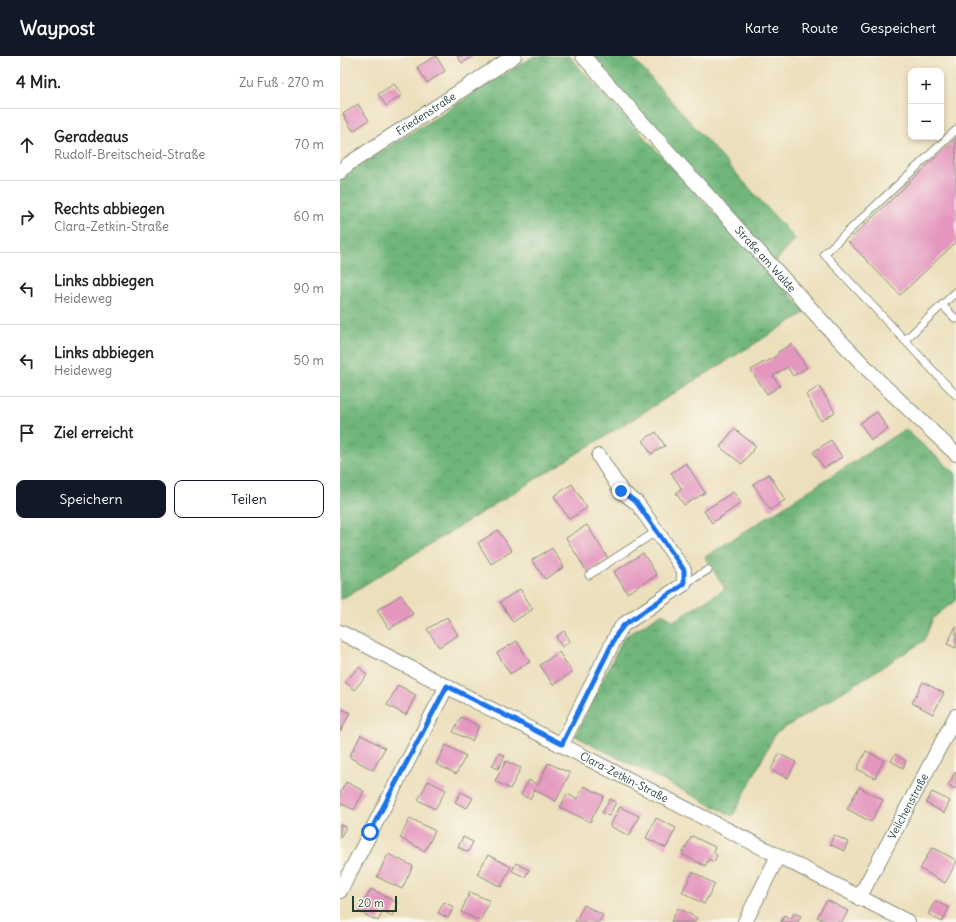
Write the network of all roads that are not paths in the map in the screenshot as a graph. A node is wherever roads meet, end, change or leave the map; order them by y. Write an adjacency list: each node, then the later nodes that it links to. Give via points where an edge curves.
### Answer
1 (514, 56): 4 (street, Friedenstraße)
2 (583, 56): 10 (street, Straße am Walde, via 830,330)
3 (956, 130): 8 (lane, via 824,254)
4 (342, 165)
5 (956, 292): 6 (lane)
6 (942, 305): 7 (lane); 8 (lane)
7 (956, 319)
8 (905, 340): 9 (lane)
9 (956, 395)
10 (956, 454)
11 (599, 456): 12 (street, via 621,491 637,503)
12 (657, 531): 14 (lane); 15 (street, via 684,570)
13 (708, 570): 15 (lane)
14 (589, 575)
15 (684, 584): 19 (street, via 624,625 617,634)
16 (340, 632): 17 (street, Clara-Zetkin-Straße)
17 (447, 686): 19 (street, Clara-Zetkin-Straße); 21 (street)
18 (956, 716): 22 (street, Veilchenstraße)
19 (562, 744): 20 (street, Clara-Zetkin-Straße)
20 (778, 856): 22 (street, Clara-Zetkin-Straße); 23 (street)
21 (340, 891)
22 (860, 898): 24 (street, Clara-Zetkin-Straße)
23 (745, 922)
24 (908, 922)

